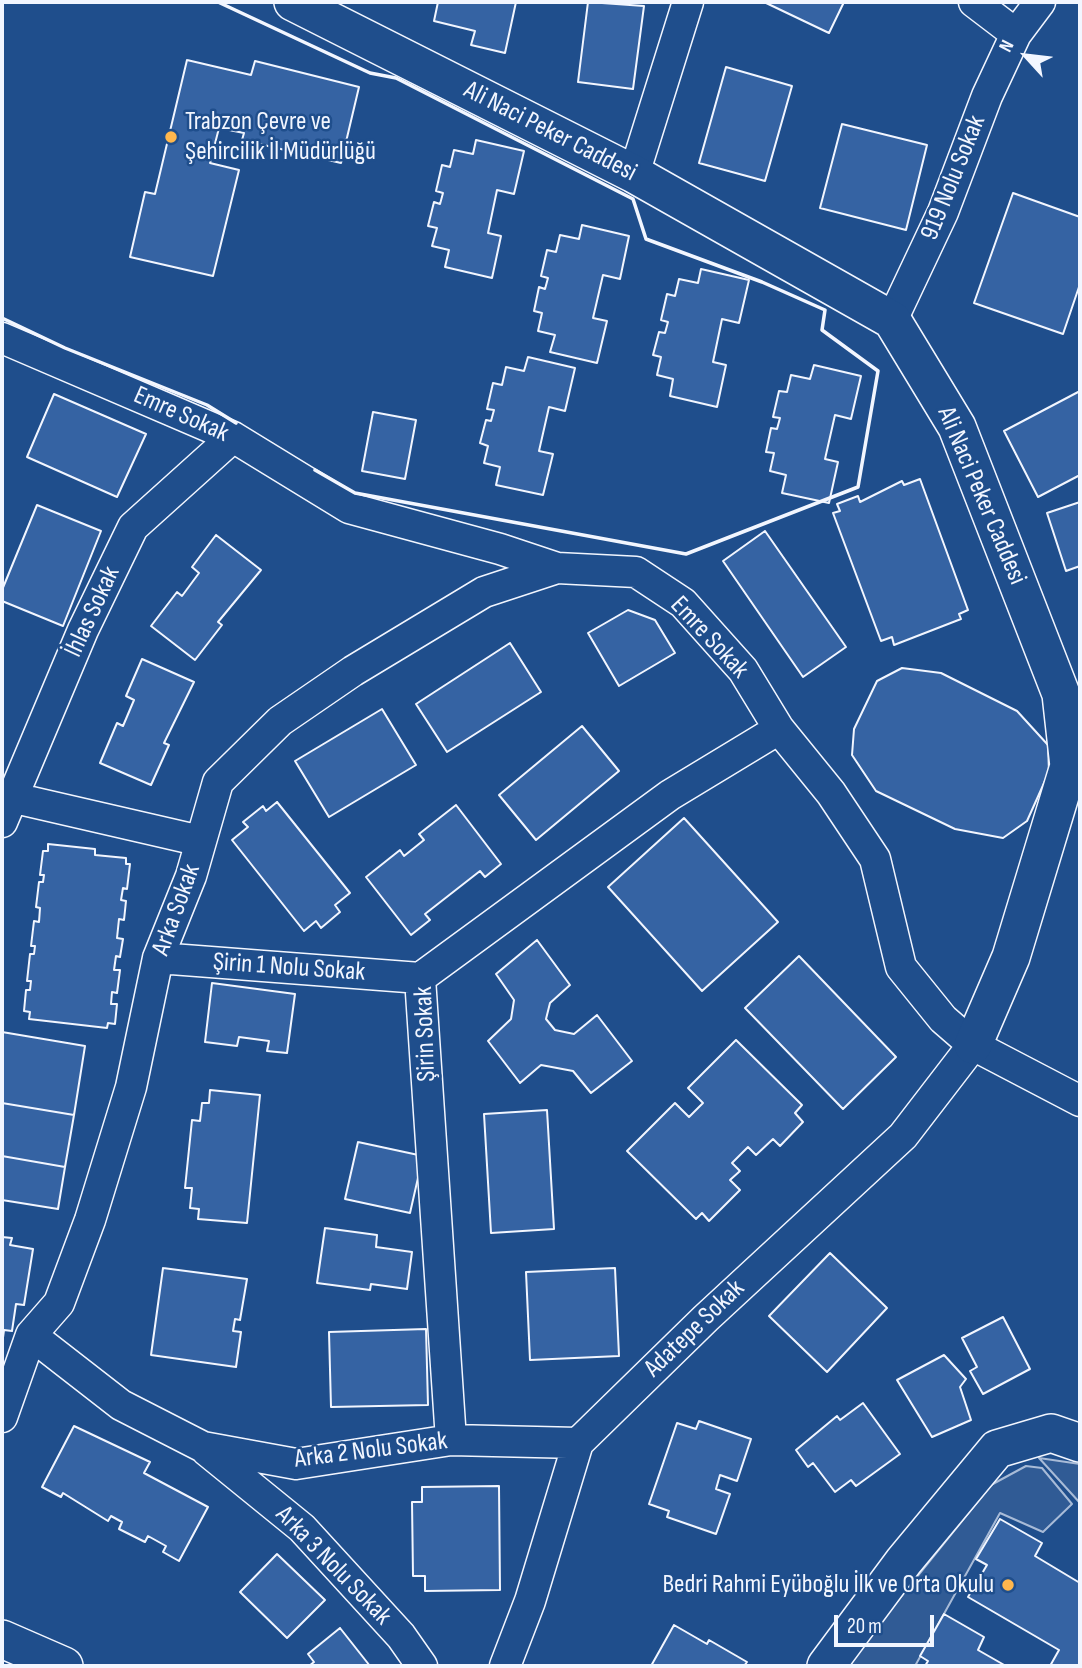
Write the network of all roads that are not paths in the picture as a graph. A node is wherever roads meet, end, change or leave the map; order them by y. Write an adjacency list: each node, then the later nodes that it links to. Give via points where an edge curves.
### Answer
1 (293, 2): 6 (street, Ali Naci Peker Caddesi)
2 (688, 2): 6 (street)
3 (974, 2): 5 (street)
4 (1040, 2): 5 (street, 919 Nolu Sokak)
5 (1016, 34): 7 (street, 919 Nolu Sokak, via 943,212)
6 (634, 173): 7 (street, Ali Naci Peker Caddesi)
7 (892, 320): 16 (street, Ali Naci Peker Caddesi, via 957,427 1061,694 1069,766 1011,957)
8 (2, 338): 9 (street, Emre Sokak)
9 (233, 437): 10 (street, Emre Sokak, via 349,508); 12 (street, İhlas Sokak, via 133,527)
10 (557, 568): 11 (street, Emre Sokak, via 636,572 683,603 743,670); 13 (street, Arka Sokak, via 484,592 280,721 218,782)
11 (779, 730): 15 (street, Şirin Sokak, via 670,794); 16 (street, Emre Sokak, via 831,793 875,859 901,967 943,1019)
12 (6, 809): 13 (street)
13 (201, 841): 14 (street, Arka Sokak)
14 (158, 958): 15 (street, Şirin 1 Nolu Sokak); 18 (street, Arka Sokak, via 131,1087 90,1220 59,1303)
15 (420, 978): 20 (street, Şirin Sokak)
16 (972, 1045): 17 (street, Emre Sokak); 21 (street, Adatepe Sokak, via 904,1136)
17 (1080, 1101)
18 (31, 1335): 19 (street, Arka Sokak); 23 (street, Arka 2 Nolu Sokak, via 121,1405)
19 (2, 1417)
20 (451, 1440): 21 (street, Arka 2 Nolu Sokak); 23 (street, Arka 2 Nolu Sokak, via 296,1464)
21 (578, 1443): 27 (street, Adatepe Sokak, via 530,1601)
22 (1080, 1443): 28 (street, via 1051,1433 997,1449 904,1561)
23 (203, 1447): 26 (street, Arka 3 Nolu Sokak, via 302,1528 401,1636)
24 (2, 1639): 25 (street)
25 (64, 1666)
26 (422, 1666)
27 (505, 1666)
28 (826, 1666)

